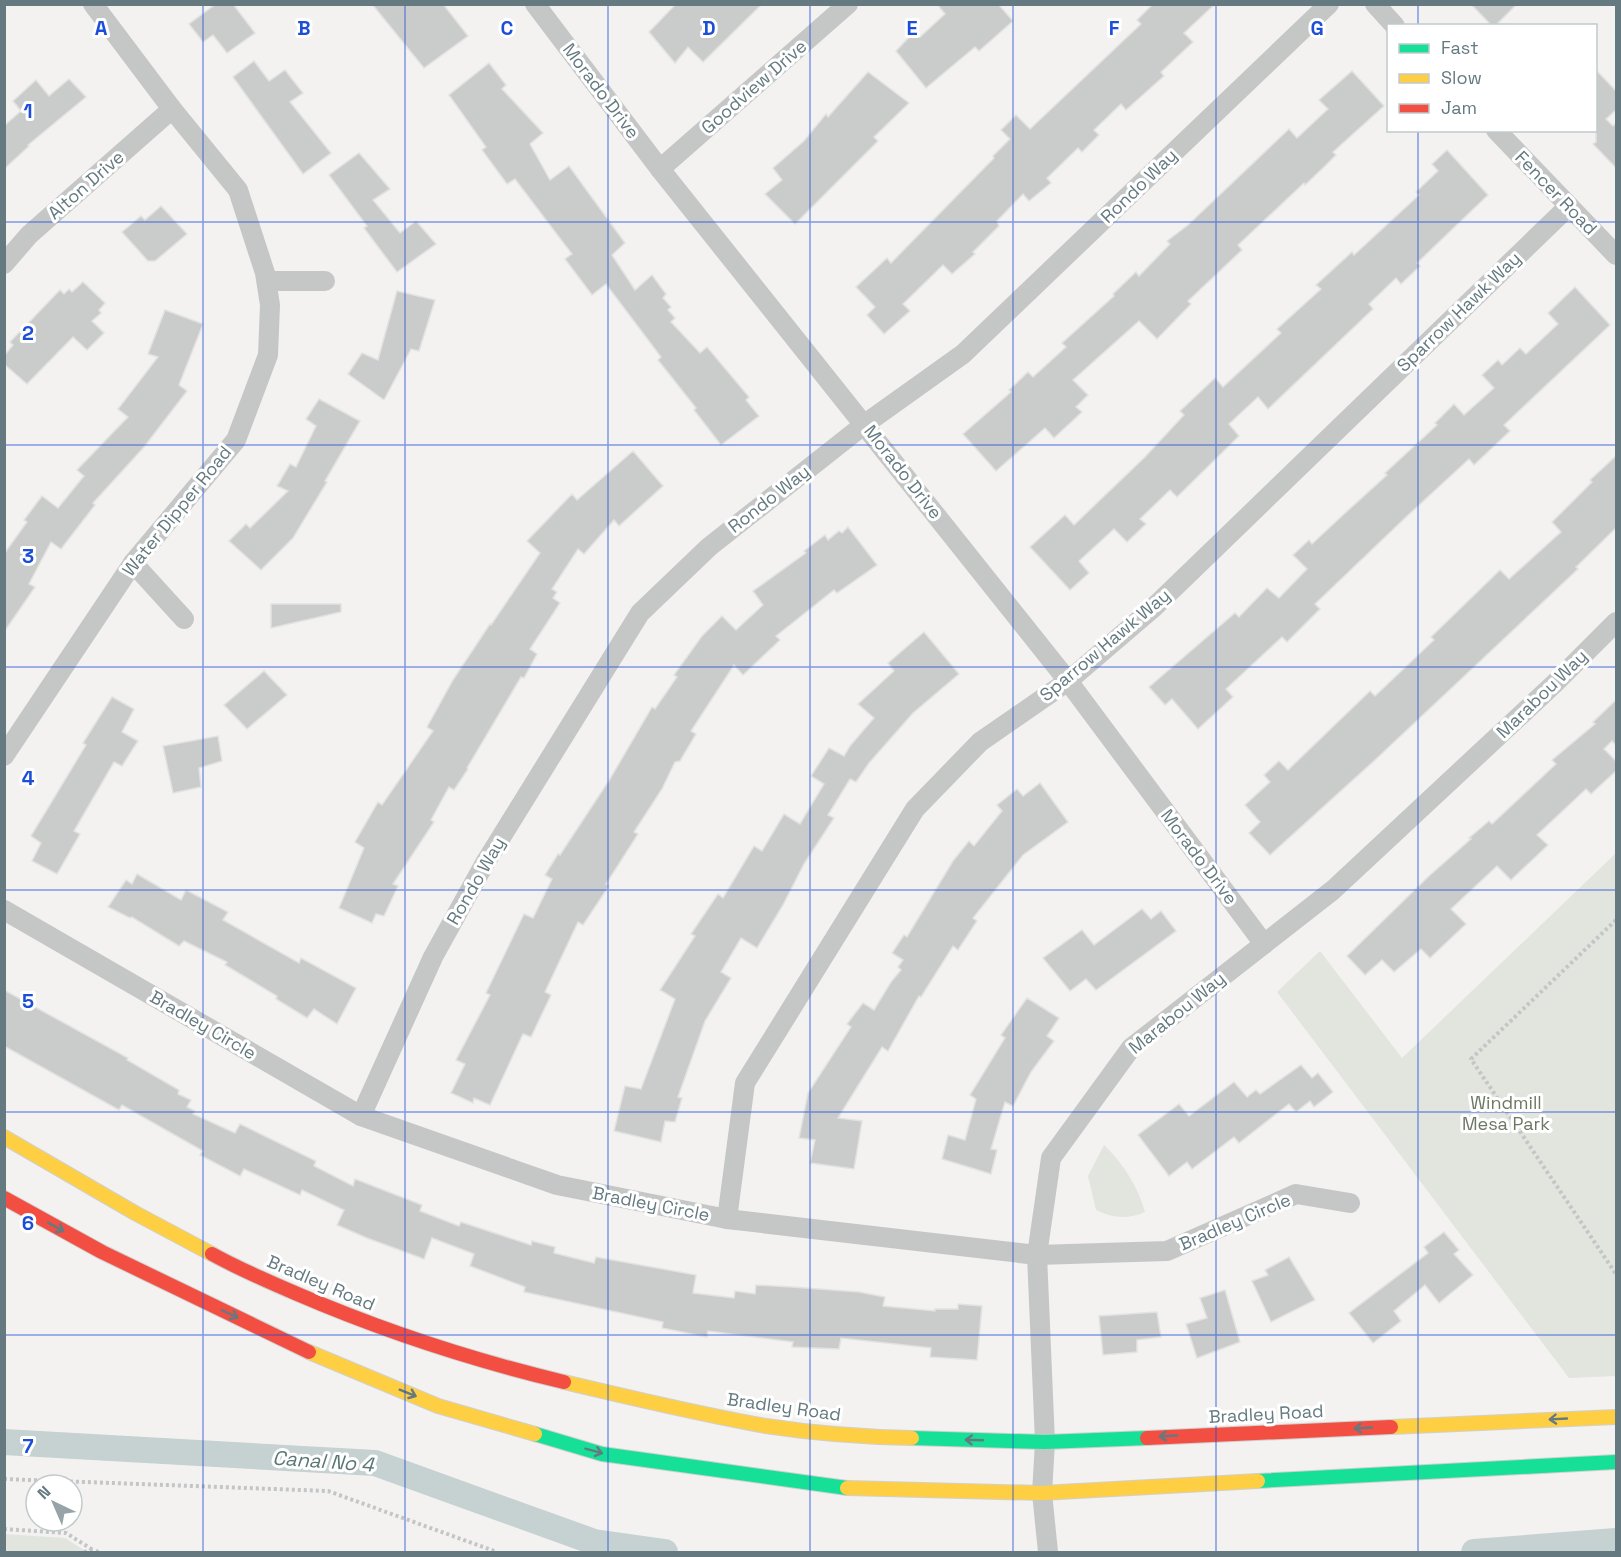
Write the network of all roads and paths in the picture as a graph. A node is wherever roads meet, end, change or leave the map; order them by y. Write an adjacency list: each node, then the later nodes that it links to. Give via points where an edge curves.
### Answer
1 (93, 4): 7 (street, Water Dipper Road)
2 (535, 4): 9 (street, Morado Drive)
3 (848, 4): 9 (street, Goodview Drive)
4 (1329, 4): 15 (street, Rondo Way, via 963,354)
5 (1375, 4): 6 (street)
6 (1393, 24)
7 (172, 109): 12 (street, Alton Drive, via 29,235); 13 (street, Water Dipper Road, via 238,190)
8 (1498, 132): 10 (street, Fencer Road)
9 (660, 169): 15 (street, Morado Drive)
10 (1569, 206): 11 (street, Fencer Road); 19 (street, Sparrow Hawk Way, via 1160,601)
11 (1617, 255)
12 (4, 264)
13 (267, 281): 14 (street); 16 (street, Water Dipper Road, via 268,355 236,440)
14 (325, 281)
15 (865, 424): 19 (street, Morado Drive); 24 (street, Rondo Way, via 709,547 640,613 444,936)
16 (133, 563): 17 (street); 20 (street, Water Dipper Road)
17 (184, 619)
18 (1617, 621): 23 (street, Marabou Way, via 1333,890)
19 (1068, 681): 23 (street, Morado Drive); 28 (street, Sparrow Hawk Way, via 980,742 915,809 745,1083)
20 (4, 756)
21 (4, 910): 24 (street, Bradley Circle)
22 (1617, 920): 30 (path, via 1471,1059)
23 (1264, 944): 29 (street, Marabou Way, via 1131,1048 1051,1158)
24 (361, 1116): 28 (street, Bradley Circle, via 557,1185)
25 (4, 1137): 32 (main road, Bradley Road, one-way to 25, via 880,1437 768,1426 513,1370 333,1310 234,1266)
26 (4, 1198): 35 (main road, one-way to 35, via 102,1252 316,1356 438,1406 602,1454 846,1488)
27 (1350, 1203): 29 (street, Bradley Circle, via 1296,1194 1167,1251)
28 (727, 1219): 29 (street, Bradley Circle)
29 (1037, 1255): 32 (street, Marabou Way)
30 (1617, 1274)
31 (1617, 1417): 32 (main road, Bradley Road, one-way to 32)
32 (1045, 1442): 35 (street, Marabou Way)
33 (1617, 1462): 35 (main road)
34 (4, 1479): 40 (path, via 328,1491)
35 (1042, 1493): 41 (street, Marabou Way)
36 (4, 1529): 37 (path, via 66,1533)
37 (93, 1550): 38 (path); 39 (path)
38 (84, 1552)
39 (99, 1552)
40 (497, 1552)
41 (1048, 1552)

